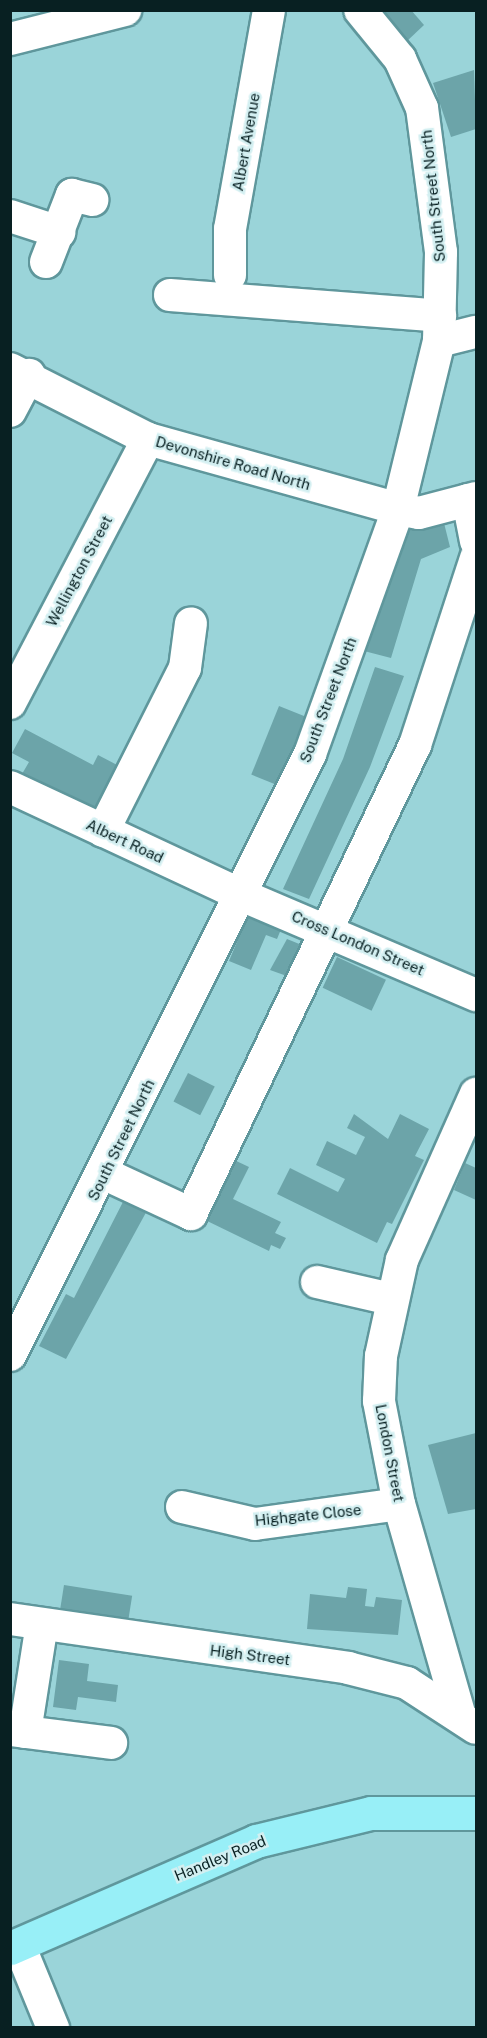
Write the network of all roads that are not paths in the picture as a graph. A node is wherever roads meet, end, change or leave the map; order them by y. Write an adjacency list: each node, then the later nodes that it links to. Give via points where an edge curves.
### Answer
1 (125, 10): 4 (street)
2 (269, 10): 9 (street, Albert Avenue, via 230,229)
3 (360, 10): 11 (street, South Street North, via 400,59 422,108 441,252)
4 (10, 39)
5 (92, 200): 7 (street, via 72,195)
6 (10, 216): 7 (street)
7 (59, 232): 8 (street)
8 (46, 262)
9 (230, 275)
10 (170, 295): 11 (street)
11 (440, 329): 12 (street); 17 (street, South Street North)
12 (477, 332)
13 (20, 372): 14 (street); 15 (street, Devonshire Road North)
14 (10, 411)
15 (148, 439): 17 (street, Devonshire Road North); 21 (street, Wellington Street)
16 (472, 499): 17 (street, Devonshire Road North, via 419,513); 18 (street)
17 (398, 509): 24 (street, South Street North, via 310,754)
18 (477, 541)
19 (477, 558): 25 (street, via 415,745)
20 (191, 623): 23 (street, via 185,669)
21 (10, 703)
22 (10, 787): 23 (street, Albert Road)
23 (103, 831): 24 (street, Albert Road)
24 (239, 894): 25 (street, Cross London Street); 28 (street, South Street North)
25 (329, 929): 26 (street, Cross London Street); 28 (street, via 191,1214)
26 (477, 996)
27 (477, 1094): 30 (street, London Street, via 402,1260)
28 (105, 1174): 31 (street, South Street North)
29 (317, 1282): 30 (street)
30 (391, 1299): 32 (street, London Street, via 379,1401)
31 (10, 1355)
32 (399, 1504): 33 (street, Highgate Close, via 255,1524); 36 (street, London Street)
33 (182, 1507)
34 (10, 1619): 35 (street, High Street)
35 (42, 1624): 36 (street, High Street, via 348,1668 406,1683); 37 (street)
36 (468, 1721)
37 (18, 1731): 38 (street)
38 (111, 1743)
39 (477, 1813): 40 (main road, Handley Road, via 371,1814 256,1841)
40 (15, 1946): 41 (street)
41 (53, 2028)

